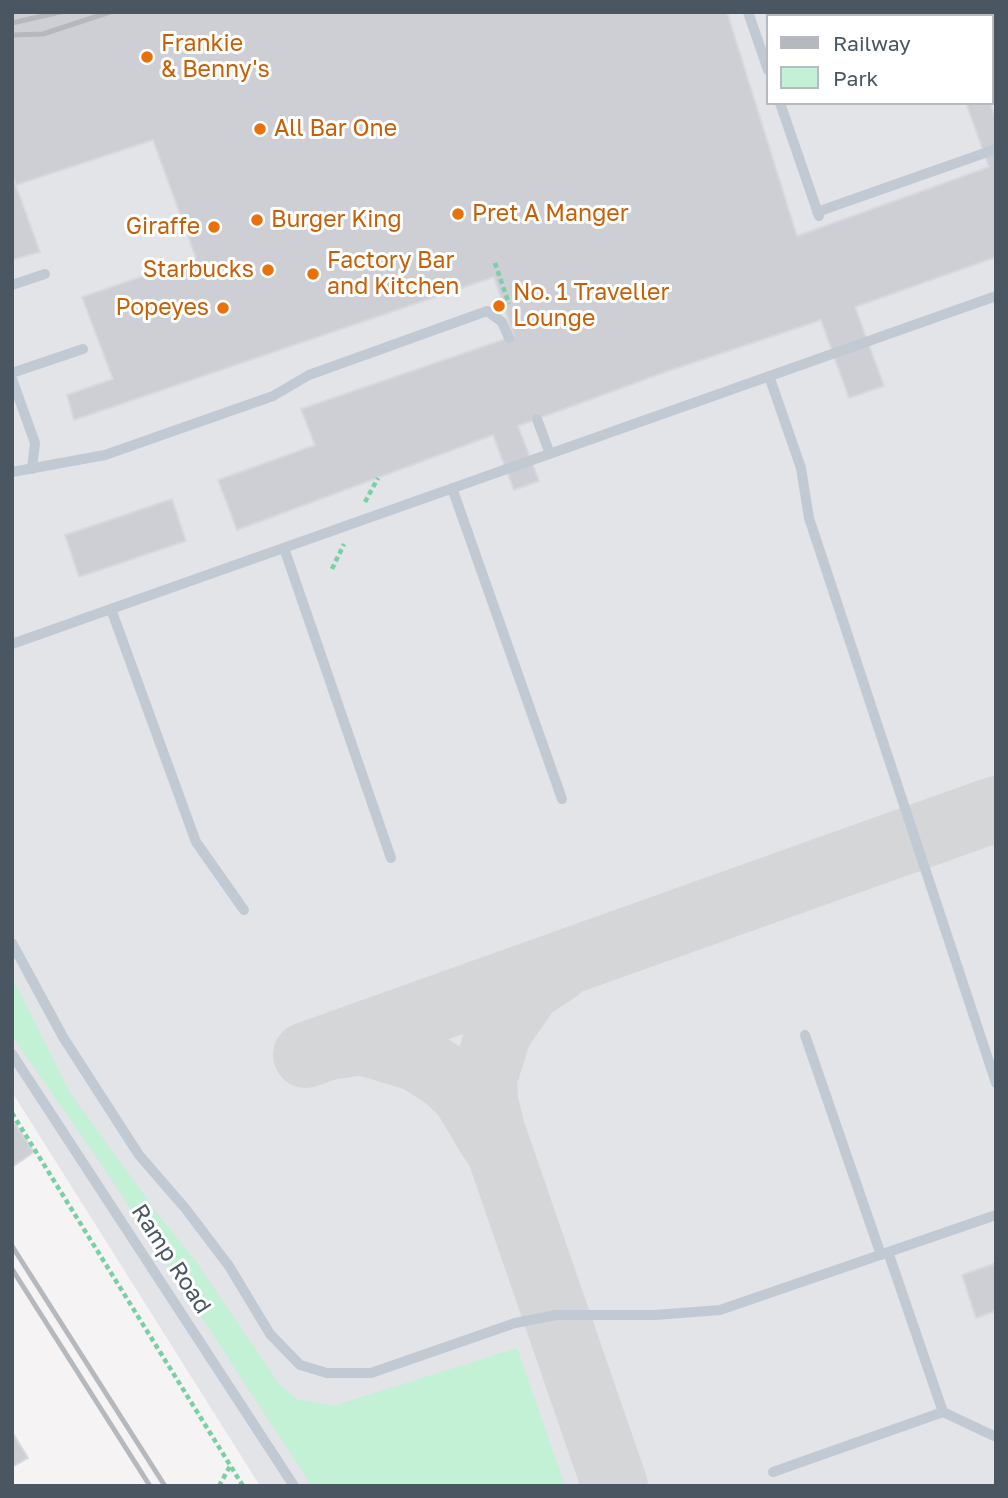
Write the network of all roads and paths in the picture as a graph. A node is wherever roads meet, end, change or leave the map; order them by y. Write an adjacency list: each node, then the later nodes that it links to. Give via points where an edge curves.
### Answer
1 (748, 12): 2 (lane)
2 (766, 64)
3 (781, 105): 4 (lane, via 818,215)
4 (996, 149)
5 (495, 263): 9 (path)
6 (45, 274): 7 (lane)
7 (12, 285)
8 (996, 296): 13 (lane)
9 (512, 313)
10 (509, 338): 17 (lane, via 502,322 487,311 309,375 273,396 105,455)
11 (83, 349): 12 (lane)
12 (12, 373)
13 (769, 376): 16 (lane); 31 (lane, via 801,468 814,531)
14 (12, 379): 17 (lane, via 35,443)
15 (537, 419): 16 (lane)
16 (550, 454): 19 (lane)
17 (32, 469): 18 (lane)
18 (12, 472)
19 (452, 488): 20 (lane); 25 (lane)
20 (284, 548): 21 (lane); 26 (lane)
21 (111, 609): 23 (lane); 27 (lane, via 195,842)
22 (12, 638): 23 (lane)
23 (29, 638): 24 (lane)
24 (12, 644)
25 (562, 799)
26 (391, 858)
27 (244, 910)
28 (12, 943): 34 (lane, via 62,1037 139,1155 186,1208 229,1266 270,1334 300,1365 327,1373 371,1373 514,1324 556,1315 720,1310)
29 (805, 1035): 34 (lane)
30 (12, 1055): 41 (lane, Ramp Road)
31 (996, 1083)
32 (12, 1113): 37 (path)
33 (996, 1215): 34 (lane)
34 (885, 1253): 35 (lane)
35 (943, 1412): 36 (lane); 38 (lane)
36 (996, 1437)
37 (230, 1465): 39 (path); 40 (path)
38 (773, 1472)
39 (219, 1486)
40 (243, 1486)
41 (294, 1486)

